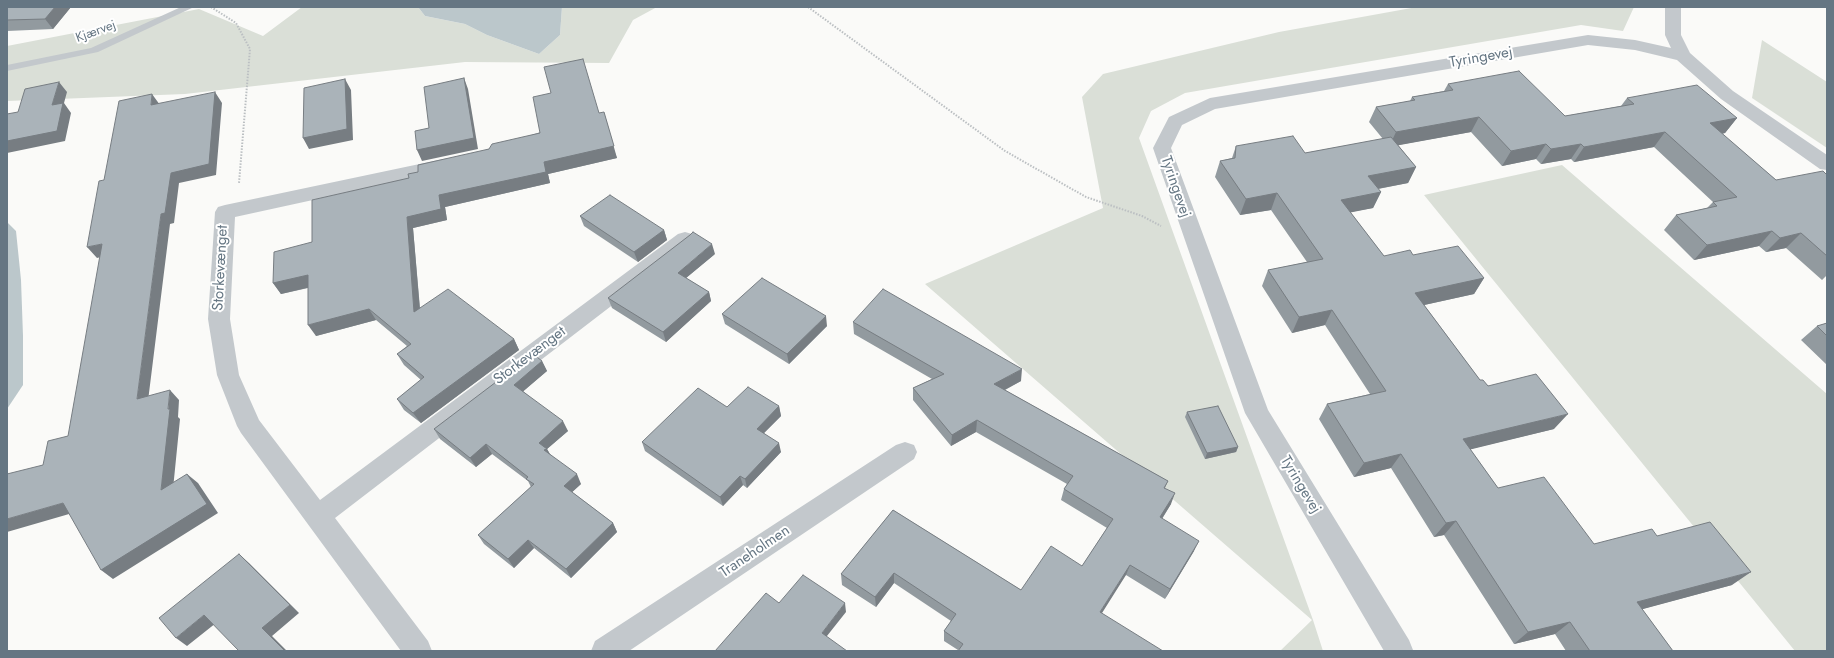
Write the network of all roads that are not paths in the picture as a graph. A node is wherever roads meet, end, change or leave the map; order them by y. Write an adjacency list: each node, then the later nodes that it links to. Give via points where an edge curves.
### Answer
1 (190, 7): 4 (lane, Kjærvej, via 94,50)
2 (1673, 7): 3 (street, Tyringevej, via 1673,35)
3 (1683, 56): 6 (street, Tyringevej, via 1727,95); 10 (street, Tyringevej, via 1635,45 1588,40 1210,104 1175,121 1162,148 1257,413)
4 (7, 68)
5 (464, 160): 9 (street, Storkevænget, via 224,212 219,319 228,375 249,426)
6 (1827, 164)
7 (685, 239): 9 (street, Storkevænget)
8 (905, 452): 12 (street, Traneholmen)
9 (318, 516): 11 (street, Storkevænget)
10 (1399, 650)
11 (418, 651)
12 (605, 651)

